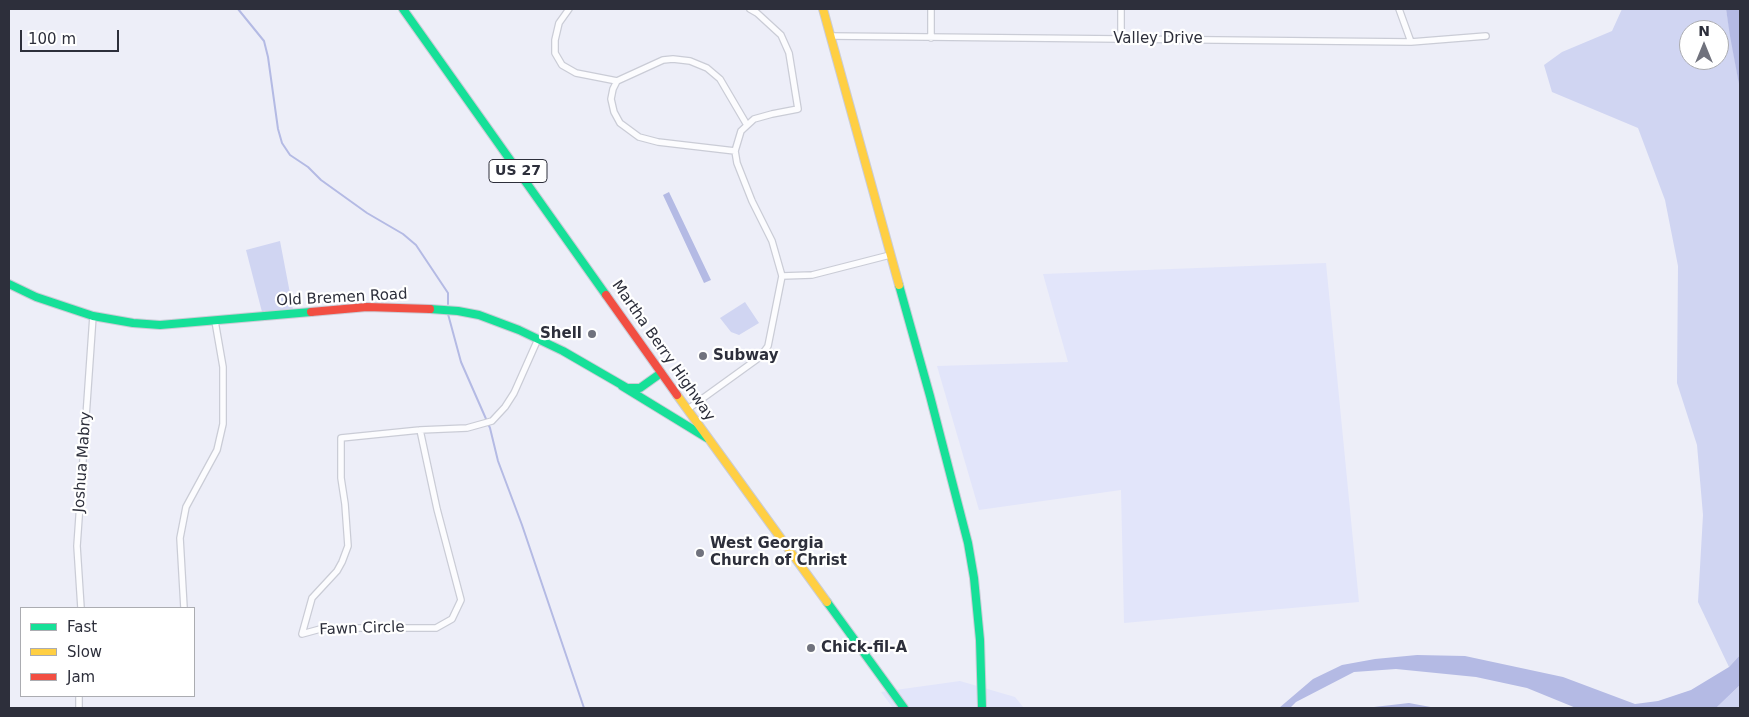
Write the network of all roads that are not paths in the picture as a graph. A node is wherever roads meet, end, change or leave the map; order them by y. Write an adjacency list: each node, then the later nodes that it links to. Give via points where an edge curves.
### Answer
1 (403, 9): 22 (main road, Martha Berry Highway / US 27)
2 (569, 9): 13 (street, via 559,23 555,40 555,53 562,65 576,73)
3 (750, 9): 14 (street, via 781,35 789,53 798,109 754,119)
4 (823, 9): 8 (main road)
5 (931, 9): 10 (street)
6 (1120, 9): 11 (street)
7 (1399, 9): 12 (street)
8 (830, 36): 10 (street, Valley Drive); 16 (main road)
9 (1486, 36): 12 (street, Valley Drive)
10 (931, 38): 11 (street, Valley Drive)
11 (1121, 39): 12 (street, Valley Drive)
12 (1410, 42)
13 (617, 81): 14 (street, via 663,60 690,61 707,68 720,79); 15 (street, via 611,99 614,112 620,123 634,134 658,142)
14 (747, 125): 15 (street, via 741,131)
15 (735, 151): 17 (street, via 752,201 772,240)
16 (890, 255): 17 (street, via 812,275); 30 (main road, via 968,543 980,640)
17 (782, 276): 24 (street, via 768,346 760,357)
18 (9, 284): 19 (main road, Old Bremen Road, via 36,297)
19 (93, 316): 20 (main road, Old Bremen Road, via 160,325); 27 (street, Joshua Mabry, via 77,546)
20 (215, 321): 21 (main road, Old Bremen Road, via 358,308 439,308 479,315); 28 (street, via 223,367 223,424 216,450 186,507 180,538)
21 (538, 339): 23 (main road, Old Bremen Road); 25 (street, Fawn Circle, via 514,393 492,421 467,428)
22 (661, 373): 23 (main road, via 640,388); 24 (main road, Martha Berry Highway / US 27)
23 (622, 386): 26 (main road, Old Bremen Road)
24 (688, 409): 26 (main road, Martha Berry Highway / US 27)
25 (420, 430): 25 (street, Fawn Circle, via 341,438 340,478 348,546 336,571 312,598 302,634 324,628 436,628 452,619 461,600)
26 (710, 440): 29 (main road, Martha Berry Highway / US 27)
27 (80, 607)
28 (184, 607)
29 (904, 708)
30 (982, 708)

